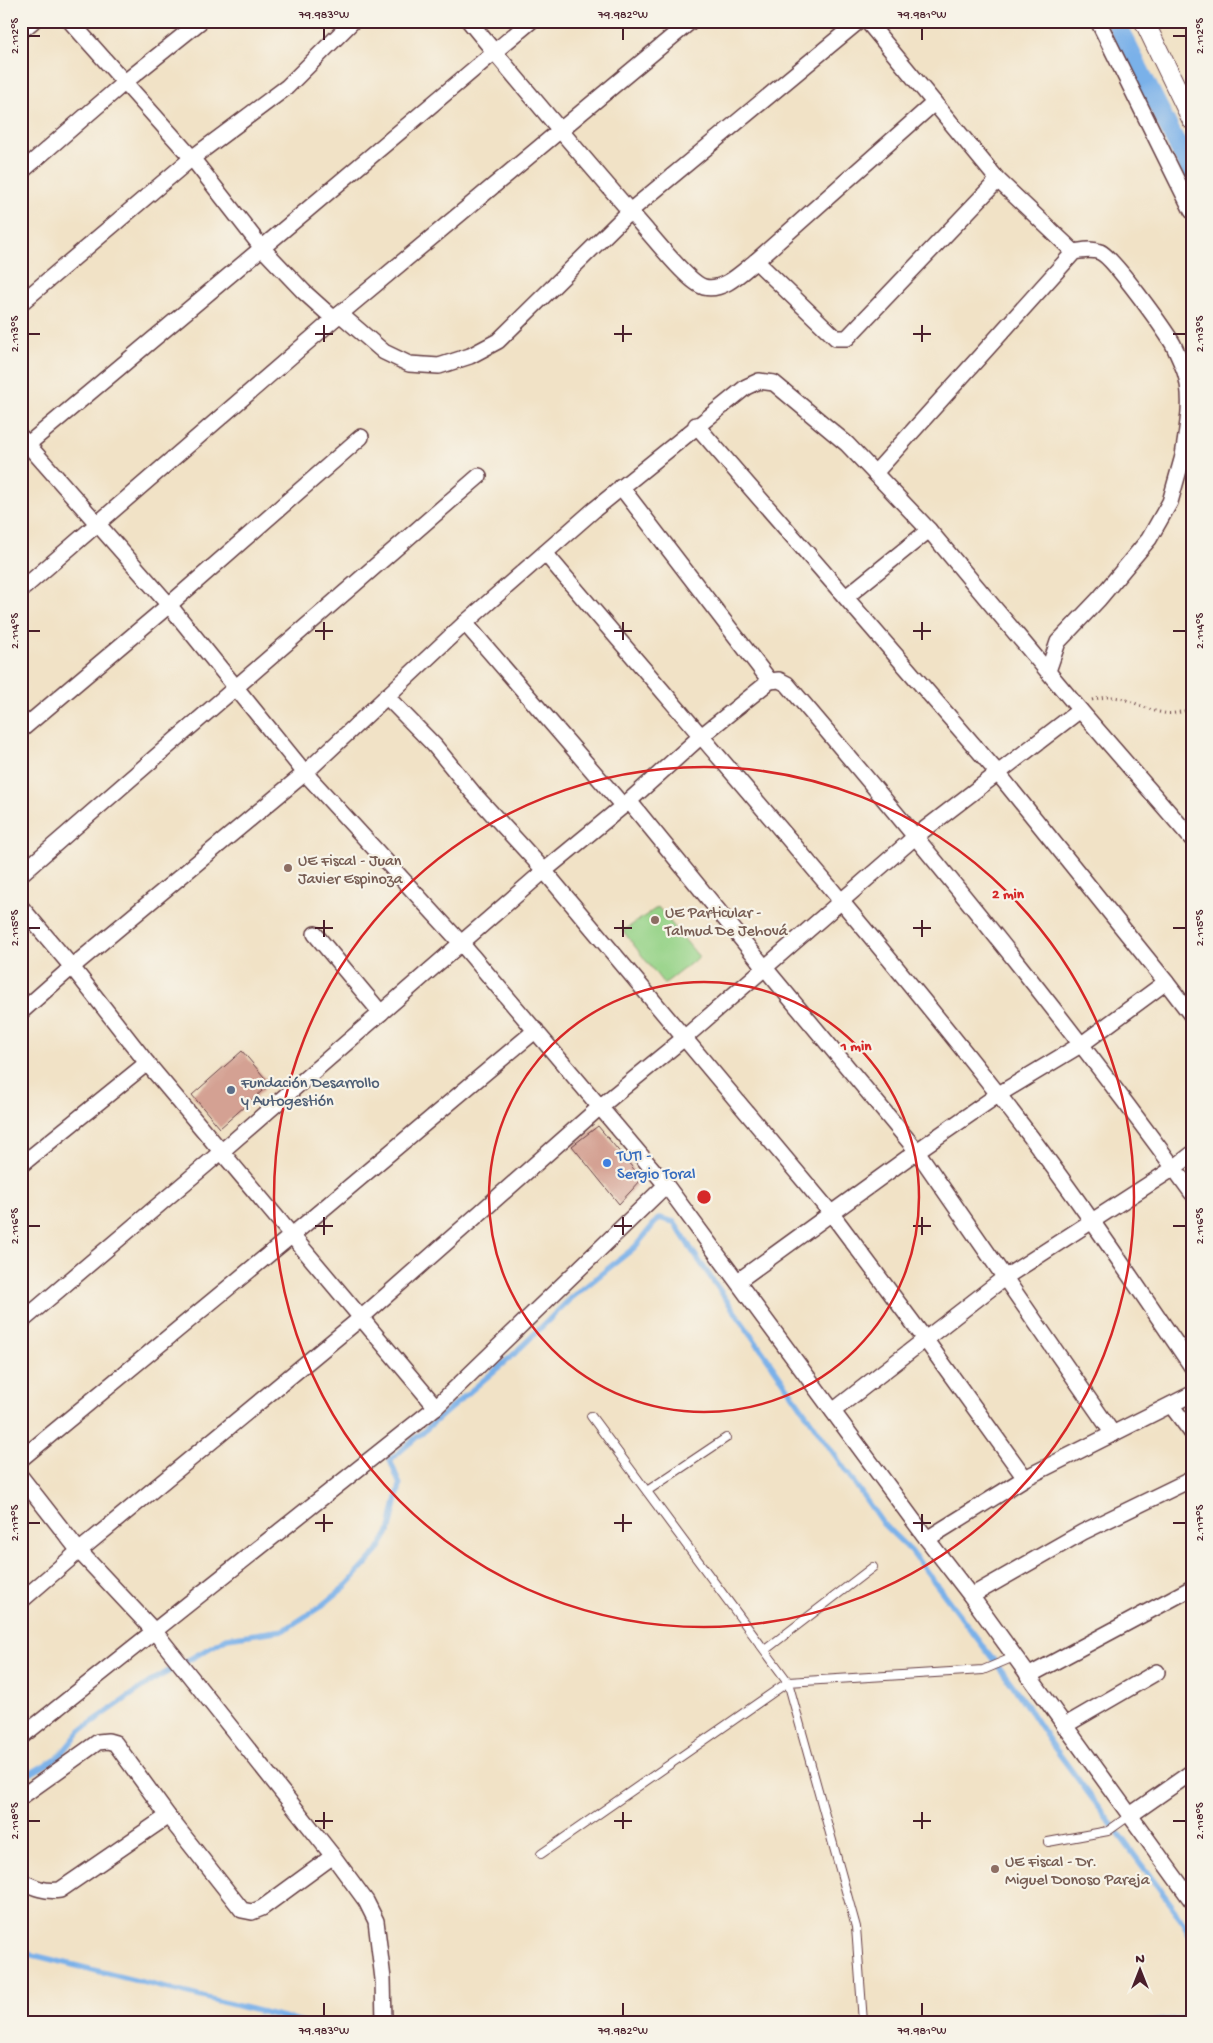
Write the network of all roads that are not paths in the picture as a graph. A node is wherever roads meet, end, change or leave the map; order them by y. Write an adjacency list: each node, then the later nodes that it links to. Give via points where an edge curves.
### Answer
1 (33, 21): 12 (street)
2 (70, 21): 14 (street)
3 (201, 21): 14 (street)
4 (353, 21): 18 (street, via 287,87)
5 (470, 21): 13 (street)
6 (531, 21): 13 (street)
7 (691, 21): 17 (street)
8 (858, 21): 21 (street)
9 (868, 21): 15 (street)
10 (1098, 21): 22 (street)
11 (1144, 21): 16 (street)
12 (21, 31)
13 (495, 53): 17 (street); 23 (street)
14 (125, 82): 18 (street); 19 (street)
15 (934, 103): 20 (street); 25 (street)
16 (1192, 120)
17 (560, 130): 21 (street); 27 (street)
18 (192, 158): 23 (street); 26 (street)
19 (21, 172)
20 (998, 180): 24 (street); 25 (street, via 847,338 836,338)
21 (630, 211): 25 (street, via 681,269 702,286 714,288 725,284); 27 (street, via 498,341 470,356 439,366 409,364 384,352)
22 (1192, 211)
23 (262, 248): 27 (street, via 304,292); 30 (street)
24 (1074, 252): 31 (street, via 1102,252 1173,345 1186,372 1190,393); 32 (street)
25 (756, 261)
26 (21, 303)
27 (337, 316): 35 (street)
28 (696, 426): 32 (street, via 746,386 759,381 774,383 847,444); 34 (street); 39 (street)
29 (361, 437): 40 (street)
30 (23, 444): 35 (street)
31 (1187, 459): 42 (street, via 1170,502 1149,539 1058,642)
32 (875, 473): 36 (street)
33 (479, 476): 44 (street)
34 (622, 487): 37 (street); 43 (street)
35 (98, 525): 38 (street); 40 (street)
36 (929, 530): 39 (street); 42 (street)
37 (546, 553): 41 (street); 48 (street)
38 (21, 590)
39 (846, 597): 49 (street)
40 (169, 605): 44 (street); 47 (street)
41 (465, 623): 45 (street); 51 (street)
42 (1048, 672): 46 (street)
43 (770, 681): 48 (street); 52 (street, via 780,680 787,684)
44 (235, 689): 50 (street); 55 (street)
45 (386, 696): 50 (street); 54 (street, via 434,745)
46 (1080, 710): 49 (street); 53 (street)
47 (21, 730)
48 (700, 737): 51 (street); 56 (street)
49 (997, 772): 52 (street); 62 (street)
50 (305, 773): 59 (street); 60 (street)
51 (626, 804): 54 (street); 61 (street)
52 (916, 836): 56 (street); 68 (street)
53 (1192, 839)
54 (544, 871): 59 (street); 67 (street)
55 (21, 874)
56 (841, 901): 61 (street); 70 (street)
57 (21, 907): 60 (street)
58 (315, 934): 64 (street)
59 (460, 943): 64 (street); 66 (street)
60 (72, 967): 63 (street); 69 (street)
61 (764, 968): 67 (street); 72 (street)
62 (1166, 982): 65 (street); 68 (street)
63 (21, 1012)
64 (381, 1013): 73 (street)
65 (1192, 1016)
66 (536, 1030): 71 (street); 81 (street)
67 (683, 1039): 71 (street); 79 (street)
68 (1082, 1044): 70 (street); 76 (street)
69 (147, 1063): 73 (street); 75 (street)
70 (999, 1094): 72 (street); 80 (street)
71 (601, 1106): 77 (street); 84 (street)
72 (917, 1151): 79 (street); 82 (street)
73 (221, 1152): 81 (street); 85 (street)
74 (1192, 1154): 76 (street)
75 (21, 1165)
76 (1174, 1168): 78 (street); 80 (street)
77 (666, 1185): 83 (street); 90 (street)
78 (1192, 1193)
79 (831, 1213): 83 (street); 86 (street)
80 (1093, 1220): 82 (street); 87 (street)
81 (292, 1236): 84 (street); 96 (street)
82 (1004, 1278): 86 (street); 94 (street)
83 (738, 1281): 91 (street)
84 (362, 1317): 90 (street); 102 (street)
85 (21, 1322)
86 (925, 1338): 91 (street); 98 (street)
87 (1192, 1367)
88 (1192, 1394): 89 (street)
89 (1172, 1405): 93 (street); 94 (street)
90 (436, 1407): 107 (street)
91 (833, 1410): 101 (street)
92 (591, 1416): 100 (lane)
93 (1192, 1433)
94 (1112, 1434): 98 (street)
95 (726, 1438): 100 (lane)
96 (21, 1459)
97 (21, 1478): 102 (street)
98 (1024, 1478): 101 (street)
99 (1192, 1480): 105 (street, via 1084,1532)
100 (647, 1490): 108 (lane)
101 (927, 1539): 105 (street)
102 (79, 1551): 106 (street); 107 (street)
103 (873, 1567): 108 (lane)
104 (1192, 1588): 111 (street)
105 (971, 1596): 109 (street)
106 (21, 1601)
107 (155, 1632): 114 (street); 121 (street)
108 (765, 1650): 112 (lane)
109 (1014, 1657): 111 (street); 112 (lane, via 983,1670)
110 (1157, 1672): 113 (street)
111 (1028, 1676): 113 (street)
112 (788, 1682): 120 (lane); 125 (lane, via 856,1927)
113 (1064, 1726): 118 (street)
114 (21, 1737)
115 (1192, 1772): 118 (street)
116 (21, 1797): 117 (street, via 98,1742 108,1741 115,1743)
117 (168, 1816): 121 (street, via 242,1910 252,1912 262,1908); 122 (street, via 60,1890 39,1890)
118 (1129, 1816): 119 (lane, via 1108,1831); 123 (street)
119 (1048, 1842)
120 (541, 1854)
121 (333, 1856): 124 (street, via 366,1901 376,1921)
122 (21, 1881)
123 (1192, 1902)
124 (384, 2022)
125 (863, 2022)

